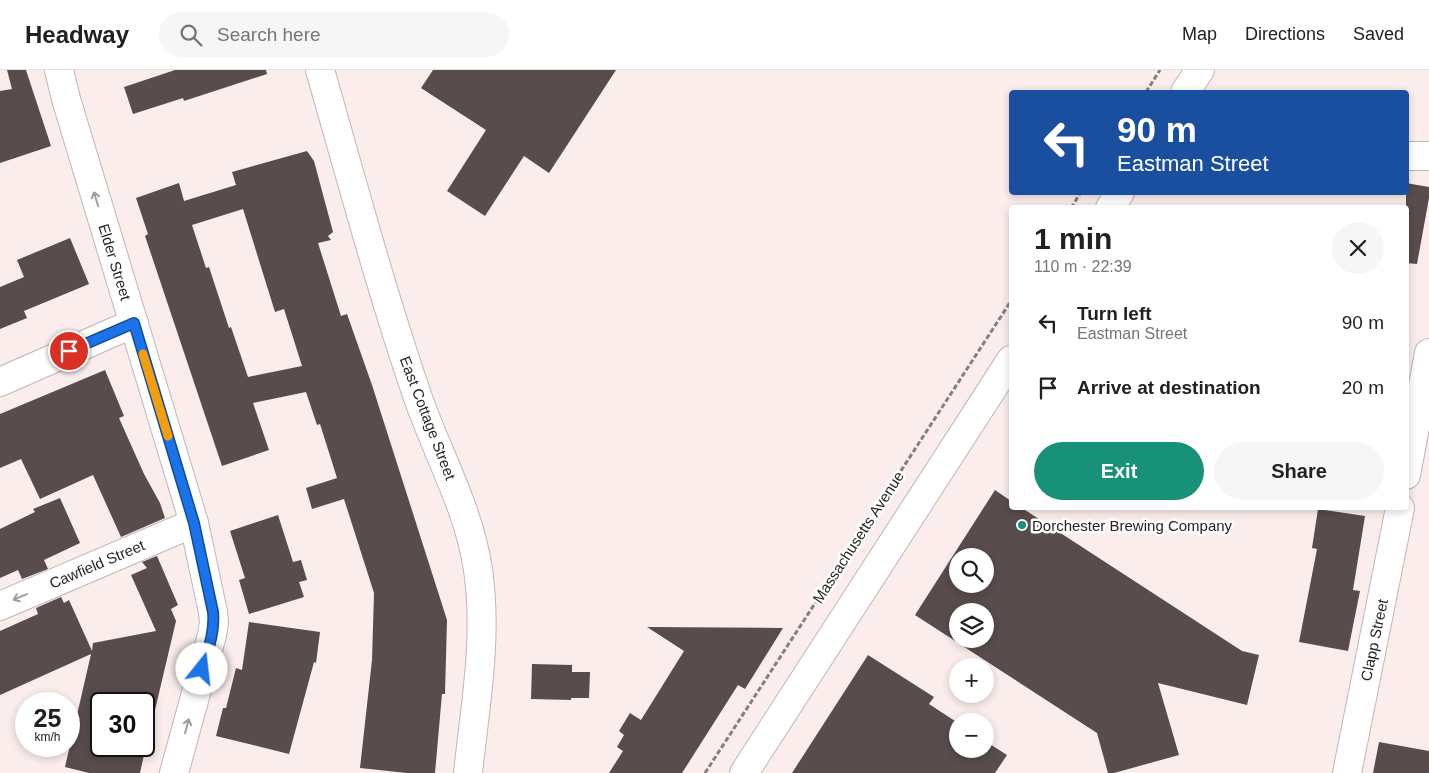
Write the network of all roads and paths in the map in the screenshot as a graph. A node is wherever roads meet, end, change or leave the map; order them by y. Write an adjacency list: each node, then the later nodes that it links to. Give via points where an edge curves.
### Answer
1 (58, 70): 10 (street, Elder Street, one-way to 1)
2 (320, 70): 19 (street, East Cottage Street, via 400,345 474,547 481,592 482,638)
3 (1160, 70): 5 (path)
4 (1200, 70): 6 (street)
5 (1147, 90)
6 (1186, 90)
7 (1409, 156): 8 (street)
8 (1429, 156)
9 (1009, 304): 20 (path, Massachusetts Avenue)
10 (134, 323): 13 (street); 16 (street, Elder Street)
11 (1429, 353): 14 (street)
12 (1009, 363): 21 (street)
13 (0, 382)
14 (1409, 459)
15 (1400, 510): 22 (street, Clapp Street)
16 (194, 523): 17 (street, Cawfield Street, one-way to 17); 18 (street, Elder Street, one-way to 16, via 214,622)
17 (0, 606)
18 (174, 773)
19 (468, 773)
20 (705, 773)
21 (744, 773)
22 (1347, 773)

